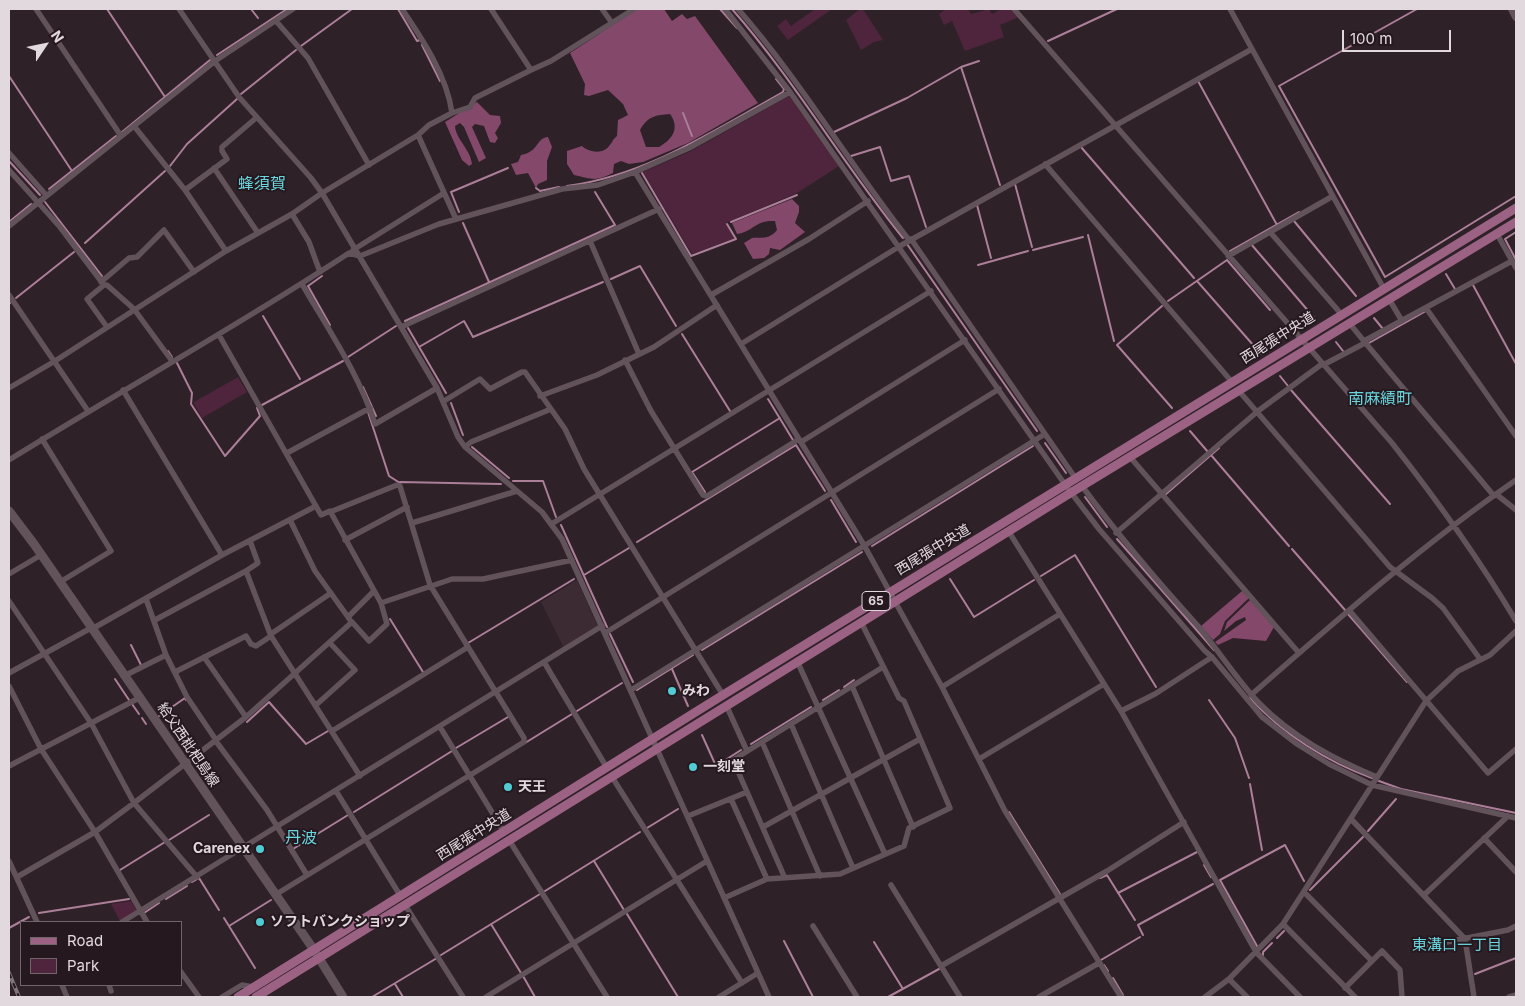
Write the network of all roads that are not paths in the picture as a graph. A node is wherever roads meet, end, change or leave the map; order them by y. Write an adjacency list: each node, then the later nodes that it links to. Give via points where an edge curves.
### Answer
1 (36, 9): 25 (street)
2 (179, 9): 17 (street)
3 (293, 9): 14 (street)
4 (402, 9): 20 (street, via 445,85)
5 (491, 9): 18 (street)
6 (602, 9): 15 (street)
7 (634, 9): 15 (street)
8 (725, 9): 19 (street)
9 (738, 9): 48 (street, via 761,35 878,201)
10 (1014, 9): 22 (street)
11 (1230, 9): 16 (street)
12 (1512, 9): 13 (street)
13 (1516, 17)
14 (276, 21): 17 (street); 28 (street, via 308,58)
15 (612, 23): 18 (street)
16 (1252, 49): 22 (street); 36 (street)
17 (215, 61): 21 (street); 23 (street)
18 (531, 70): 20 (street, via 475,98 470,107)
19 (790, 92): 31 (street, via 689,148); 37 (street)
20 (452, 113): 24 (street)
21 (256, 118): 29 (street, via 222,147 227,159); 33 (street)
22 (1114, 124): 27 (street); 55 (street)
23 (134, 126): 25 (street); 32 (street)
24 (418, 135): 28 (street); 34 (street)
25 (121, 136): 35 (street)
26 (9, 153): 35 (street)
27 (1044, 164): 48 (street); 86 (street)
28 (369, 165): 33 (street)
29 (214, 168): 32 (street); 46 (street)
30 (9, 170): 38 (street)
31 (635, 172): 40 (street); 42 (street, via 598,185 562,189)
32 (185, 190): 52 (street)
33 (322, 193): 41 (street); 51 (street)
34 (444, 193): 42 (street); 51 (street)
35 (46, 195): 38 (street)
36 (1333, 196): 45 (street); 62 (street)
37 (868, 200): 50 (street); 65 (street, via 809,239)
38 (38, 202): 44 (street); 60 (street)
39 (1516, 208): 62 (main road, 西尾張中央道 / 65)
40 (658, 209): 49 (street); 65 (street)
41 (292, 214): 46 (street); 59 (street, via 309,242)
42 (456, 219): 54 (street)
43 (1516, 222): 47 (main road, 西尾張中央道 / 65)
44 (9, 226)
45 (1270, 232): 55 (street); 70 (street)
46 (258, 233): 52 (street)
47 (1497, 234): 56 (street); 66 (main road, 西尾張中央道 / 65)
48 (910, 240): 50 (street); 99 (street)
49 (590, 241): 74 (street); 81 (street)
50 (900, 246): 63 (street); 79 (street)
51 (356, 249): 53 (street); 54 (street)
52 (226, 251): 58 (street)
53 (350, 253): 54 (street); 59 (street)
54 (360, 256): 74 (street)
55 (1228, 256): 76 (street)
56 (1512, 261): 57 (street); 68 (street)
57 (1516, 268)
58 (194, 272): 60 (street, via 164,230); 69 (street)
59 (320, 272): 61 (street)
60 (103, 284): 69 (street); 73 (street, via 87,299)
61 (302, 284): 75 (street); 95 (street)
62 (1384, 289): 70 (main road, 西尾張中央道 / 65)
63 (931, 291): 77 (street); 91 (street)
64 (9, 295): 83 (street)
65 (711, 295): 67 (street)
66 (1389, 299): 71 (street); 72 (main road, 西尾張中央道 / 65)
67 (717, 305): 79 (street); 81 (street)
68 (1426, 308): 71 (street); 100 (street)
69 (134, 309): 73 (street); 84 (street)
70 (1342, 314): 76 (main road, 西尾張中央道 / 65)
71 (1402, 321): 78 (street)
72 (1350, 324): 78 (street); 80 (main road, 西尾張中央道 / 65)
73 (107, 327): 83 (street)
74 (401, 327): 88 (street)
75 (219, 335): 84 (street); 106 (street)
76 (1301, 339): 80 (street); 86 (main road, 西尾張中央道 / 65)
77 (965, 340): 89 (street); 102 (street)
78 (1365, 342): 85 (street); 116 (street)
79 (741, 344): 91 (street)
80 (1309, 349): 85 (street); 92 (main road, 西尾張中央道 / 65)
81 (639, 354): 82 (street)
82 (625, 360): 93 (street, via 597,375); 105 (street)
83 (56, 361): 87 (street); 97 (street)
84 (172, 361): 90 (street)
85 (1323, 365): 98 (street); 125 (street, via 1392,443)
86 (1232, 382): 110 (main road, 西尾張中央道 / 65)
87 (9, 388)
88 (437, 388): 94 (street); 95 (street, via 375,424)
89 (999, 389): 103 (street); 113 (street)
90 (123, 390): 97 (street); 132 (street)
91 (770, 390): 102 (street); 105 (street)
92 (1240, 391): 98 (street); 107 (main road, 西尾張中央道 / 65)
93 (540, 396): 94 (street, via 522,372 490,389 480,379); 96 (street)
94 (444, 401): 104 (street, via 458,437)
95 (370, 408): 106 (street)
96 (551, 409): 104 (street); 115 (street)
97 (88, 411): 101 (street)
98 (1258, 411): 114 (street); 135 (street)
99 (1045, 434): 103 (street); 110 (street)
100 (1516, 436)
101 (42, 440): 108 (street); 137 (street, via 111,551)
102 (800, 440): 105 (street, via 707,496 703,495); 113 (street)
103 (1034, 440): 111 (street); 130 (street)
104 (465, 446): 112 (street)
105 (674, 449): 115 (street)
106 (287, 453): 117 (street)
107 (1130, 457): 110 (main road, 西尾張中央道 / 65); 114 (street)
108 (9, 460)
109 (1516, 480): 116 (street)
110 (1079, 483): 111 (main road, 西尾張中央道 / 65); 127 (street)
111 (1069, 489): 126 (main road, 西尾張中央道 / 65); 140 (main road, 西尾張中央道 / 65); 165 (street, via 1099,529)
112 (517, 492): 123 (street); 124 (street)
113 (832, 493): 130 (street); 142 (street)
114 (1162, 494): 127 (street); 161 (street)
115 (599, 495): 124 (street); 142 (street)
116 (1495, 495): 119 (street); 125 (street)
117 (316, 506): 121 (street, via 320,515); 122 (street)
118 (407, 506): 121 (street, via 397,485); 123 (street); 128 (street)
119 (1516, 510)
120 (9, 511): 131 (main road, 給父西枇杷島線)
121 (330, 512): 128 (street)
122 (290, 520): 129 (street); 141 (street, via 315,571)
123 (412, 523): 138 (street)
124 (553, 523): 133 (street)
125 (1453, 525): 135 (street); 151 (street)
126 (1009, 532): 146 (main road, 西尾張中央道 / 65); 148 (street)
127 (1116, 534): 180 (street, via 1221,653)
128 (345, 540): 139 (street)
129 (250, 541): 132 (street); 134 (street, via 258,563)
130 (864, 545): 140 (street); 160 (street)
131 (41, 555): 136 (street); 137 (main road, 給父西枇杷島線)
132 (222, 555): 143 (street)
133 (572, 560): 138 (street); 153 (street)
134 (246, 571): 149 (street); 157 (street)
135 (1394, 571): 147 (street); 166 (street, via 1443,608)
136 (9, 574)
137 (60, 582): 154 (main road, 給父西枇杷島線)
138 (430, 585): 145 (street); 159 (street)
139 (374, 592): 145 (street); 150 (street)
140 (890, 592): 146 (street); 181 (main road, 西尾張中央道 / 65)
141 (331, 593): 150 (street); 157 (street)
142 (663, 598): 156 (street); 160 (street)
143 (146, 599): 149 (street); 154 (street)
144 (9, 601): 162 (street)
145 (380, 603): 150 (street, via 387,624 369,640)
146 (896, 603): 152 (main road, 西尾張中央道 / 65); 177 (street)
147 (1349, 610): 161 (street); 184 (street)
148 (1060, 614): 174 (street); 177 (street)
149 (155, 620): 163 (street)
150 (350, 620): 158 (street)
151 (1516, 621)
152 (862, 624): 168 (main road, 西尾張中央道 / 65); 169 (street)
153 (602, 626): 156 (street); 167 (street)
154 (92, 628): 162 (street); 173 (main road, 給父西枇杷島線)
155 (1516, 631): 166 (street, via 1495,651)
156 (605, 633): 178 (street)
157 (271, 635): 164 (street, via 256,646 246,636); 172 (street)
158 (330, 643): 172 (street); 185 (street, via 355,670)
159 (468, 648): 179 (street); 193 (street)
160 (695, 650): 178 (street); 181 (street)
161 (1299, 653): 180 (street)
162 (45, 654): 171 (street); 190 (street)
163 (166, 656): 170 (street); 173 (street)
164 (204, 657): 170 (street); 189 (street)
165 (1212, 657): 183 (street); 188 (street, via 1155,694)
166 (1480, 659): 184 (street, via 1458,671)
167 (544, 662): 179 (street); 206 (street)
168 (798, 663): 186 (street); 187 (main road, 西尾張中央道 / 65)
169 (883, 667): 176 (street); 194 (street, via 899,698 904,701)
170 (175, 672): 195 (street)
171 (9, 673)
172 (296, 673): 185 (street); 189 (street)
173 (124, 676): 182 (main road, 給父西枇杷島線)
174 (1104, 684): 188 (street); 203 (street)
175 (9, 686): 198 (street)
176 (852, 686): 186 (street); 202 (street)
177 (942, 687): 203 (street)
178 (631, 690): 196 (street)
179 (496, 692): 192 (street); 207 (street, via 524,742)
180 (1252, 694): 183 (street); 210 (street, via 1301,738 1350,766)
181 (723, 695): 196 (main road, 西尾張中央道 / 65)
182 (139, 698): 190 (street); 204 (main road, 給父西枇杷島線)
183 (1245, 699): 212 (street, via 1297,744)
184 (1426, 701): 200 (street, via 1488,773); 210 (street)
185 (316, 705): 193 (street)
186 (818, 706): 191 (street); 211 (street)
187 (727, 707): 199 (main road, 西尾張中央道 / 65); 201 (street)
188 (1121, 711): 223 (street)
189 (246, 718): 195 (street)
190 (91, 723): 198 (street); 217 (street)
191 (791, 724): 197 (street); 215 (street)
192 (440, 727): 207 (street); 208 (street)
193 (332, 731): 208 (street)
194 (920, 739): 202 (street); 224 (street, via 950,808)
195 (215, 740): 204 (street); 225 (street)
196 (653, 740): 199 (street); 206 (main road, 西尾張中央道 / 65)
197 (762, 742): 201 (street); 218 (street)
198 (42, 748): 205 (street); 227 (street)
199 (659, 749): 209 (main road, 西尾張中央道 / 65); 219 (street)
200 (1516, 749)
201 (747, 751): 214 (street, via 733,760)
202 (883, 759): 211 (street); 224 (street)
203 (979, 760): 249 (street, via 1005,811)
204 (184, 764): 217 (street); 231 (main road, 給父西枇杷島線)
205 (9, 766)
206 (607, 768): 228 (main road, 西尾張中央道 / 65)
207 (469, 775): 228 (street); 229 (street)
208 (360, 776): 213 (street)
209 (612, 777): 228 (main road, 西尾張中央道 / 65); 242 (street)
210 (1377, 777): 212 (street)
211 (850, 778): 215 (street); 232 (street)
212 (1372, 785): 220 (street); 222 (street)
213 (336, 791): 225 (street); 229 (street)
214 (747, 792): 216 (street); 226 (street)
215 (821, 794): 218 (street); 235 (street)
216 (731, 799): 219 (street); 243 (street)
217 (134, 803): 227 (street); 241 (street)
218 (792, 811): 226 (street); 239 (street)
219 (688, 816): 234 (street)
220 (1508, 816): 221 (street); 230 (street)
221 (1516, 818)
222 (1351, 819): 245 (street); 247 (street)
223 (1184, 822): 249 (street); 261 (street)
224 (912, 826): 232 (street, via 904,846)
225 (278, 827): 231 (street); 237 (street)
226 (763, 827): 238 (street)
227 (95, 832): 240 (street); 251 (street)
228 (507, 836): 250 (main road, 西尾張中央道 / 65); 259 (street)
229 (365, 838): 237 (street); 250 (street)
230 (1484, 838): 236 (street); 247 (street)
231 (243, 848): 241 (street); 246 (main road, 給父西枇杷島線)
232 (885, 854): 235 (street)
233 (9, 861): 240 (street)
234 (708, 861): 242 (street); 248 (street)
235 (854, 868): 239 (street, via 840,874)
236 (1516, 872)
237 (307, 875): 246 (street)
238 (784, 876): 239 (street); 243 (street)
239 (820, 876)
240 (18, 877): 252 (street)
241 (197, 877): 251 (street)
242 (677, 879): 259 (street); 269 (street)
243 (767, 879): 248 (street)
244 (891, 885): 265 (street)
245 (1304, 892): 255 (street); 263 (street)
246 (275, 895): 262 (main road, 給父西枇杷島線)
247 (1424, 895): 258 (street)
248 (724, 898): 267 (street)
249 (1060, 898): 264 (street); 265 (street)
250 (403, 901): 262 (main road, 西尾張中央道 / 65); 277 (street)
251 (140, 911): 253 (street); 254 (street)
252 (36, 921)
253 (124, 921)
254 (146, 921)
255 (1284, 924): 261 (street); 270 (street)
256 (813, 926): 282 (street)
257 (1516, 926): 258 (street)
258 (1465, 939): 260 (street); 291 (street)
259 (574, 943): 278 (street); 279 (street)
260 (1421, 947)
261 (1256, 952): 268 (street); 288 (street)
262 (316, 954): 271 (main road, 西尾張中央道 / 65); 276 (main road, 給父西枇杷島線)
263 (1372, 962): 270 (street); 290 (street, via 1382,951 1400,970)
264 (1100, 963): 284 (street); 285 (street)
265 (941, 966): 283 (street)
266 (182, 973): 273 (street)
267 (758, 973): 269 (street); 281 (street)
268 (1229, 978): 286 (street); 287 (street)
269 (742, 983): 280 (street)
270 (1345, 988): 289 (street)
271 (258, 994): 274 (street, via 242,985); 275 (main road, 西尾張中央道 / 65)
272 (1516, 995): 292 (street)
273 (199, 997)
274 (222, 997)
275 (238, 997)
276 (343, 997)
277 (463, 997)
278 (486, 997)
279 (607, 997)
280 (718, 997)
281 (770, 997)
282 (857, 997)
283 (960, 997)
284 (1040, 997)
285 (1121, 997)
286 (1206, 997)
287 (1247, 997)
288 (1300, 997)
289 (1355, 997)
290 (1402, 997)
291 (1474, 997)
292 (1509, 997)

